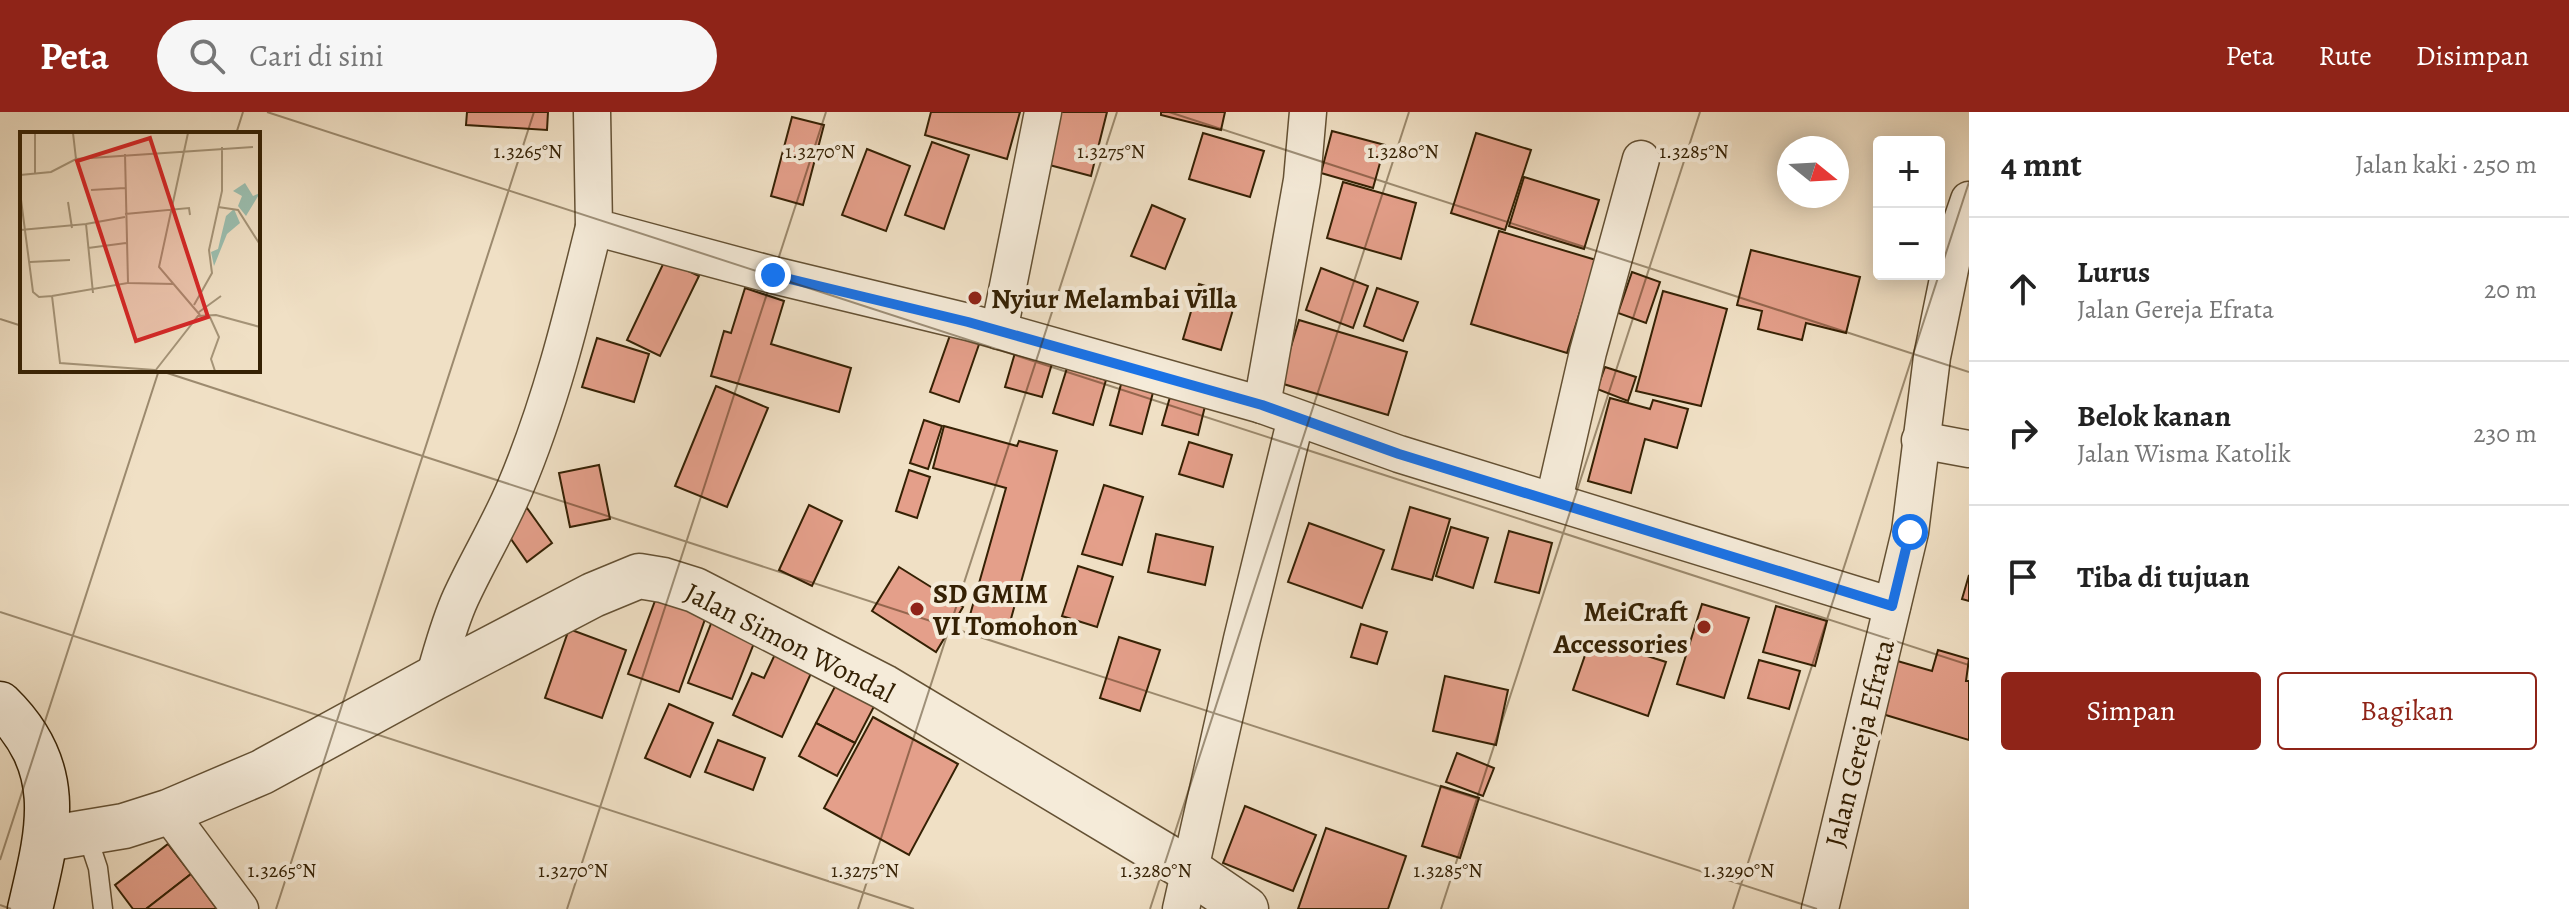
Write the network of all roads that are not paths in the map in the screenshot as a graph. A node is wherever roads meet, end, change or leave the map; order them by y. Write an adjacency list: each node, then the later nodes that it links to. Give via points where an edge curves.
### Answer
1 (592, 112): 6 (street)
2 (1043, 112): 7 (street)
3 (1308, 112): 8 (street, via 1302,180)
4 (1641, 159): 12 (street)
5 (1969, 200): 10 (street, Jalan Gereja Efrata, via 1932,357)
6 (594, 227): 7 (street); 14 (street, via 540,424 515,489 461,597)
7 (999, 331): 8 (street)
8 (1262, 405): 9 (street)
9 (1296, 418): 12 (street); 18 (street)
10 (1920, 440): 11 (street); 13 (street, Jalan Gereja Efrata, via 1910,532)
11 (1969, 449)
12 (1554, 500): 13 (street)
13 (1892, 606): 23 (street, Jalan Gereja Efrata)
14 (434, 678): 16 (street, Jalan Simon Wondal, via 262,772); 18 (street, Jalan Simon Wondal, via 593,595 639,576 663,580 695,590 884,687)
15 (0, 704): 17 (street, via 20,723 42,767 49,813)
16 (168, 812): 17 (street, Jalan Simon Wondal); 21 (street)
17 (66, 836): 19 (street); 20 (lane, via 98,868)
18 (1185, 890): 22 (street, Jalan Simon Wondal)
19 (30, 909)
20 (103, 909)
21 (240, 909)
22 (1246, 909)
23 (1820, 909)

